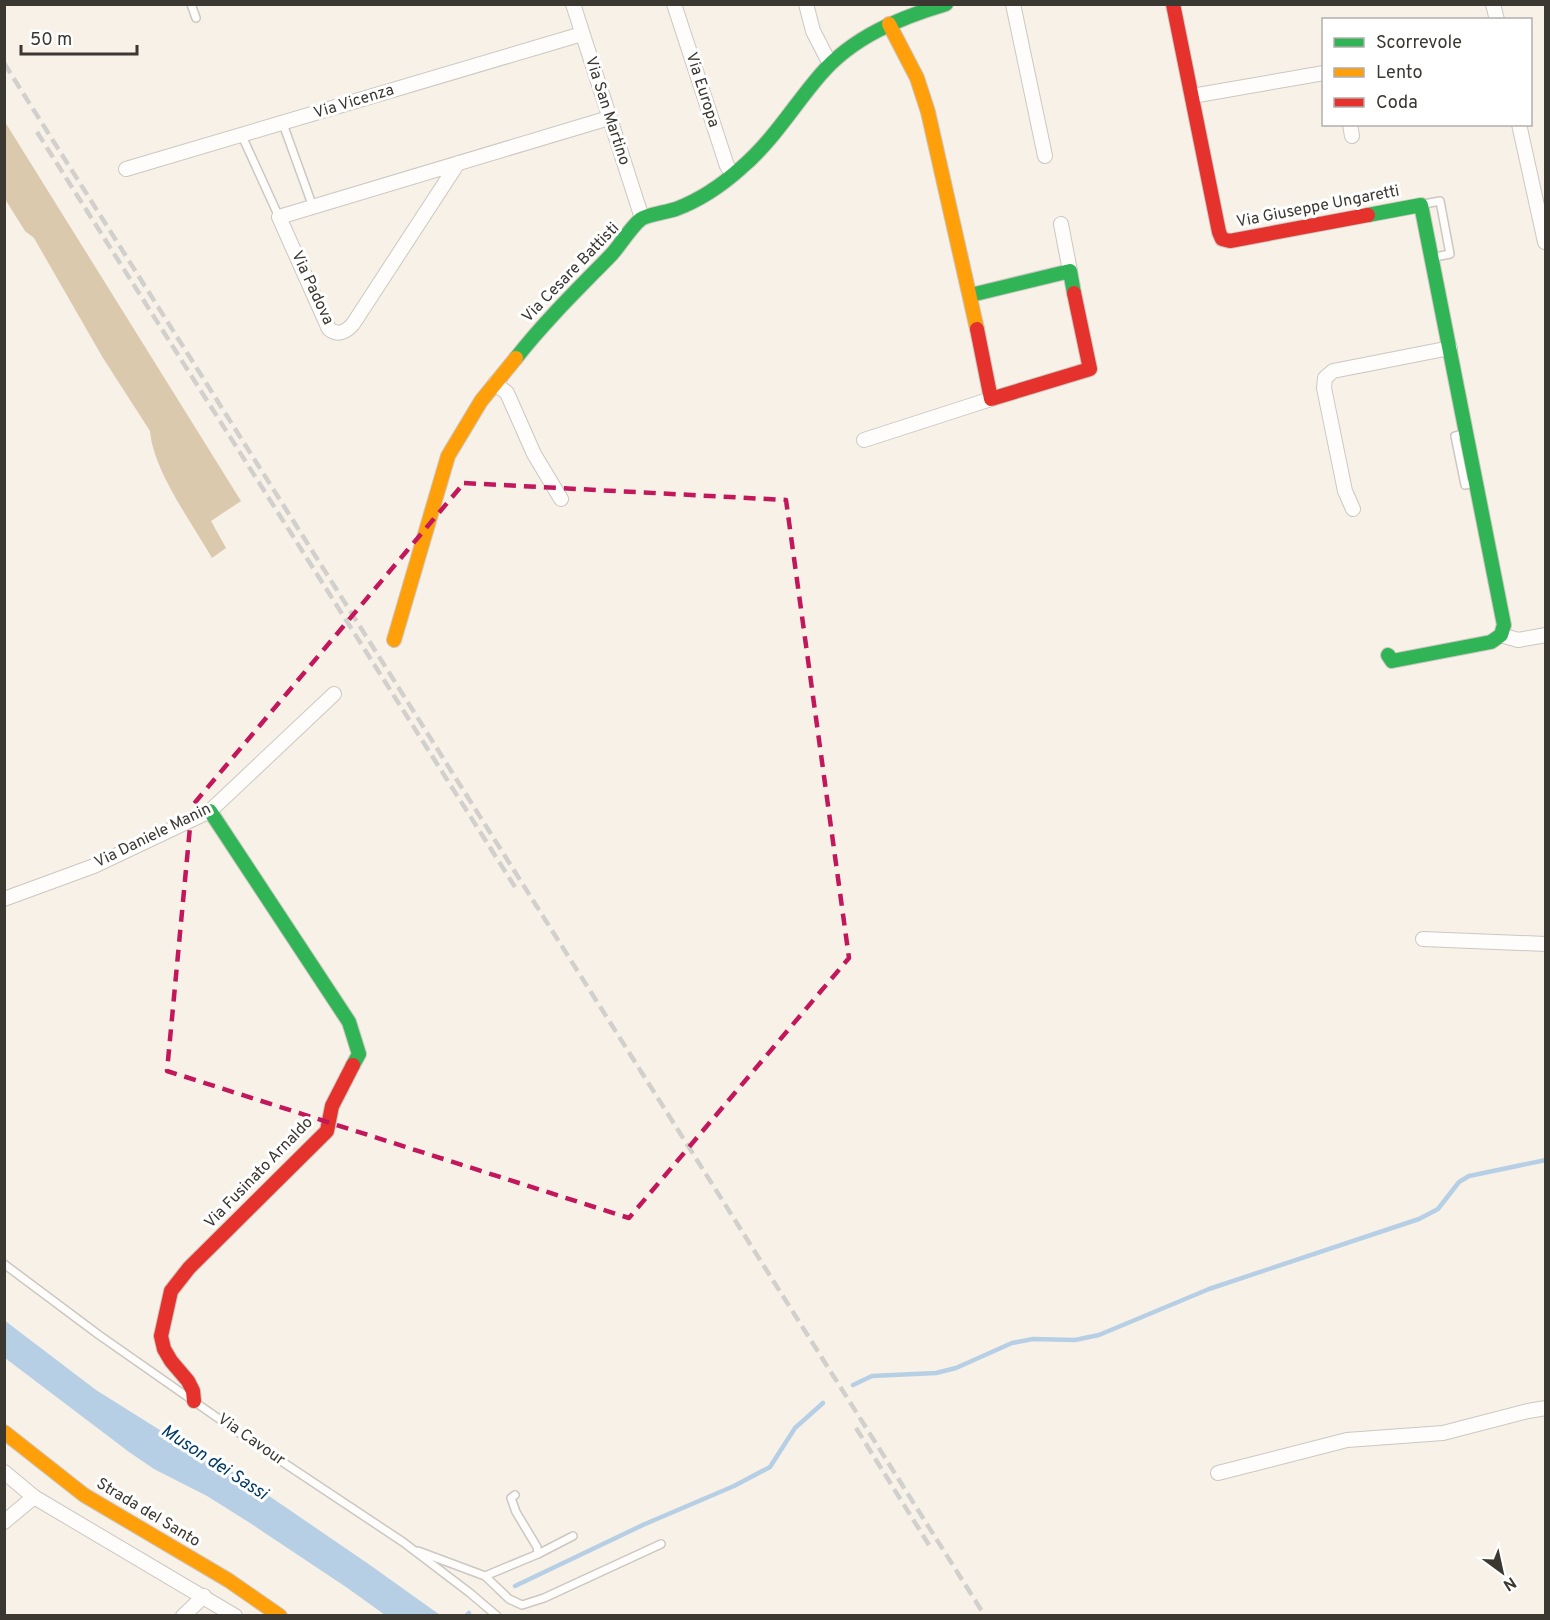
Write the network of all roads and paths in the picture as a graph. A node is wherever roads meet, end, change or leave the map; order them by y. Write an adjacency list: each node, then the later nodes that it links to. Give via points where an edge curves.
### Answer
1 (191, 4): 8 (lane)
2 (573, 4): 10 (street, Via San Martino)
3 (674, 4): 21 (street, Via Europa, via 727,166)
4 (806, 4): 11 (street, via 813,31)
5 (946, 4): 9 (street, Via Cesare Battisti)
6 (1013, 4): 18 (street)
7 (1173, 4): 13 (street, Via Giuseppe Ungaretti)
8 (196, 18)
9 (889, 24): 11 (street, Via Cesare Battisti, via 860,40); 28 (street, via 917,78 928,112)
10 (582, 34): 14 (street, Via San Martino); 15 (street, Via Vicenza)
11 (830, 64): 21 (street, Via Cesare Battisti, via 768,142)
12 (1322, 73): 13 (street)
13 (1192, 96): 29 (street, Via Giuseppe Ungaretti, via 1222,239 1230,241 1421,205)
14 (609, 118): 19 (street); 24 (street, Via San Martino)
15 (283, 124): 17 (street, Via Vicenza); 22 (lane)
16 (1519, 126): 26 (street)
17 (242, 136): 20 (street, Via Vicenza); 23 (lane)
18 (1046, 156)
19 (458, 163): 22 (street); 23 (street, Via Padova, via 353,324 341,333 329,329)
20 (126, 170)
21 (733, 174): 24 (street, Via Cesare Battisti, via 682,207)
22 (313, 207): 23 (street)
23 (279, 217)
24 (642, 218): 30 (street, Via Cesare Battisti, via 532,336)
25 (1061, 224): 27 (street)
26 (1545, 243)
27 (1070, 271): 28 (street); 31 (street, via 1090,369)
28 (971, 295): 31 (street)
29 (1450, 348): 34 (street, via 1333,371 1325,378 1344,491); 35 (street, Via Giuseppe Ungaretti, via 1504,625)
30 (495, 382): 33 (street, via 507,393 534,454); 37 (street, Via Cesare Battisti, via 448,456)
31 (991, 399): 32 (street)
32 (864, 440)
33 (561, 499)
34 (1353, 509)
35 (1501, 635): 36 (street, via 1518,640); 38 (street, via 1481,645 1392,661)
36 (1545, 635)
37 (394, 640)
38 (1388, 655)
39 (334, 694): 40 (street, Via Daniele Manin)
40 (210, 811): 41 (street, Via Daniele Manin, via 94,866); 45 (street, Via Fusinato Arnaldo, via 349,1022 358,1054 332,1106 327,1131 189,1268 171,1291 161,1336 171,1361 188,1381)
41 (4, 899)
42 (1423, 939): 43 (street)
43 (1545, 944)
44 (4, 1264): 45 (lane, Via Cavour)
45 (194, 1401): 57 (lane, Via Cavour)
46 (1545, 1408): 49 (street, via 1443,1433 1347,1440)
47 (4, 1432): 53 (street, Strada del Santo, via 84,1495)
48 (4, 1472): 51 (street)
49 (1218, 1473)
50 (515, 1495): 58 (lane, via 511,1498 516,1512)
51 (34, 1497): 52 (street); 56 (street)
52 (4, 1522)
53 (138, 1527): 56 (street); 63 (street, Strada del Santo)
54 (573, 1536): 58 (lane)
55 (661, 1544): 59 (lane, via 522,1605 509,1599)
56 (124, 1550): 60 (street)
57 (413, 1550): 59 (lane); 64 (lane, Via Cavour)
58 (538, 1554): 59 (lane)
59 (485, 1576)
60 (204, 1596): 61 (street); 62 (street)
61 (183, 1616)
62 (235, 1616)
63 (280, 1616)
64 (497, 1616)

